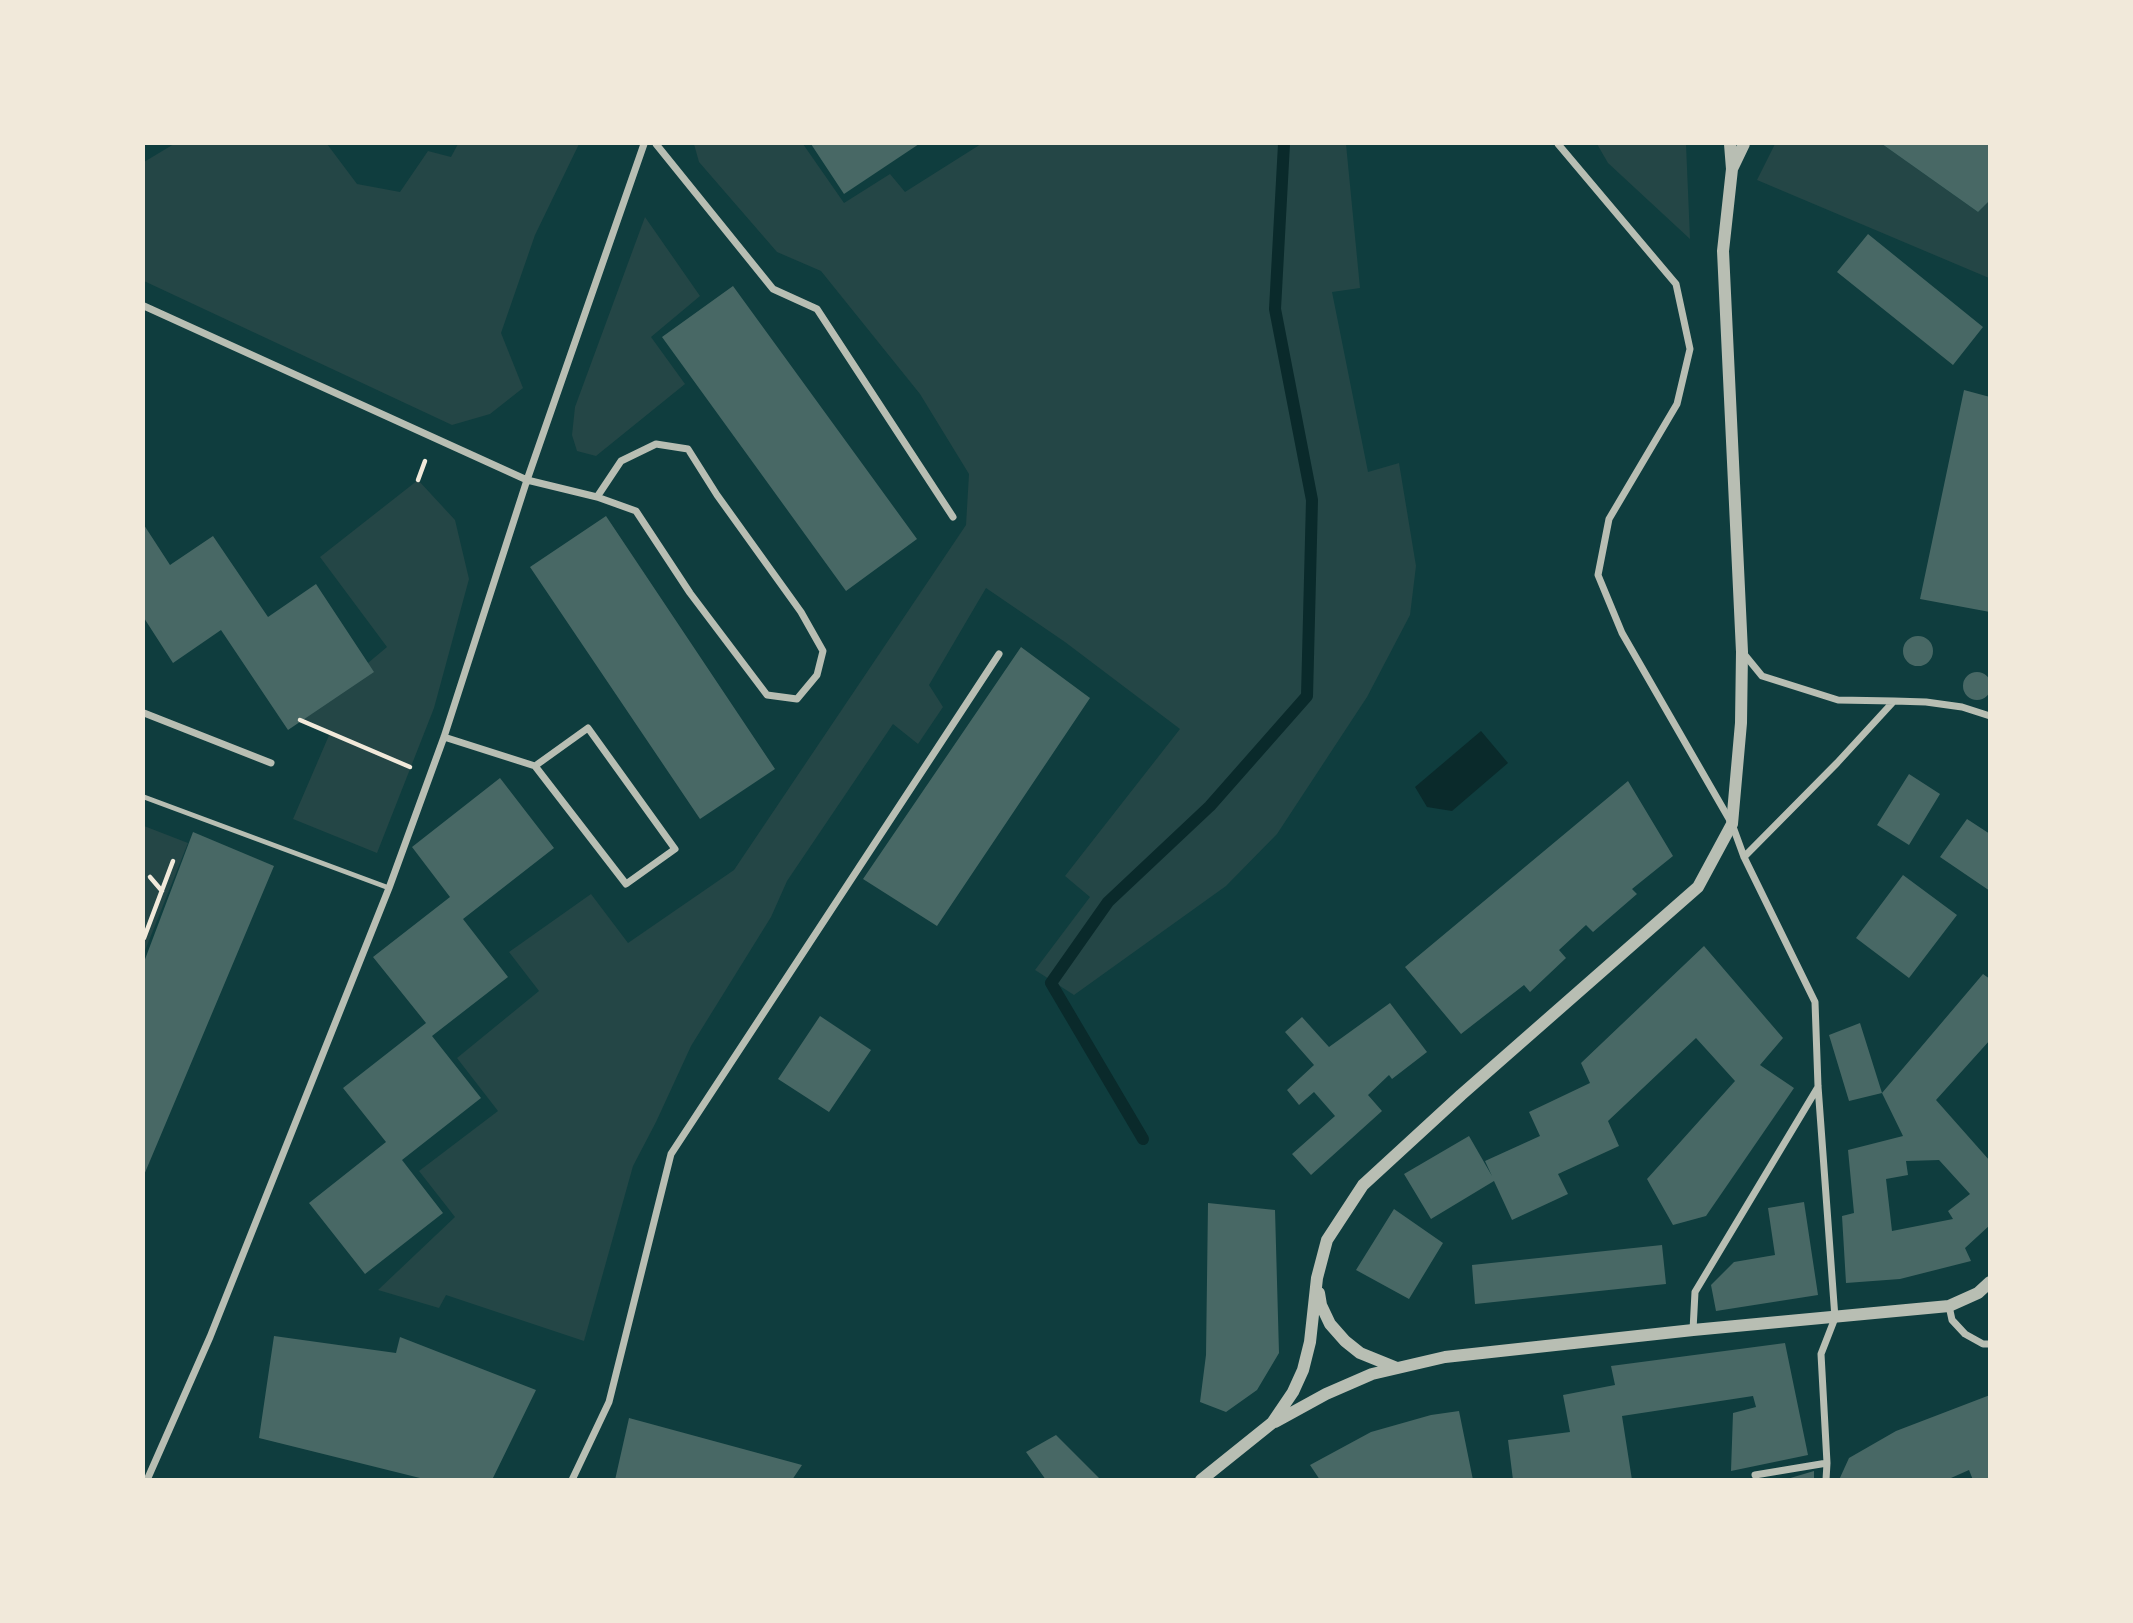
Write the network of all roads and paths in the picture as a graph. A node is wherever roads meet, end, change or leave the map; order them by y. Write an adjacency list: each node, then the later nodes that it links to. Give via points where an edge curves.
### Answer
1 (644, 144): 8 (street)
2 (656, 144): 10 (street, via 773,289 817,309)
3 (1558, 144): 22 (street, via 1676,284 1689,349 1677,404 1609,519 1598,575 1622,633)
4 (1730, 144): 6 (street)
5 (1744, 144): 6 (street)
6 (1732, 169): 11 (street, via 1723,251)
7 (144, 306): 8 (street)
8 (527, 480): 9 (street); 17 (street)
9 (597, 497): 9 (street, via 636,511 690,593 767,695 797,699 817,675 823,651 688,449 656,444 621,461)
10 (953, 517)
11 (1742, 652): 13 (street, via 1762,676 1838,699); 22 (street)
12 (999, 654): 41 (street, via 671,1154 609,1402)
13 (1894, 701): 15 (street, via 1962,707); 23 (street)
14 (144, 713): 18 (street)
15 (1990, 716)
16 (300, 720): 20 (path)
17 (444, 737): 19 (street); 26 (street)
18 (271, 763)
19 (535, 766): 19 (street, via 588,728 675,849 626,884)
20 (411, 768)
21 (144, 797): 26 (lane)
22 (1732, 824): 23 (street); 30 (street, via 1698,887 1363,1185 1328,1240)
23 (1744, 857): 29 (street, via 1815,1002)
24 (173, 861): 27 (path)
25 (150, 877): 27 (path)
26 (389, 888): 40 (street, via 211,1337)
27 (162, 891): 28 (path)
28 (144, 938)
29 (1818, 1086): 33 (street); 34 (street, via 1695,1292)
30 (1317, 1278): 36 (street, via 1321,1305 1345,1341 1360,1353); 37 (street, via 1303,1370)
31 (1990, 1282): 32 (street)
32 (1949, 1306): 33 (street); 35 (street, via 1952,1320 1965,1334)
33 (1835, 1318): 34 (street); 38 (street, via 1821,1354)
34 (1692, 1330): 36 (street, via 1445,1357)
35 (1990, 1344)
36 (1397, 1368): 37 (street, via 1326,1394)
37 (1272, 1423): 42 (street)
38 (1827, 1463): 39 (street); 43 (street)
39 (1755, 1475)
40 (147, 1479)
41 (572, 1479)
42 (1201, 1479)
43 (1826, 1479)

